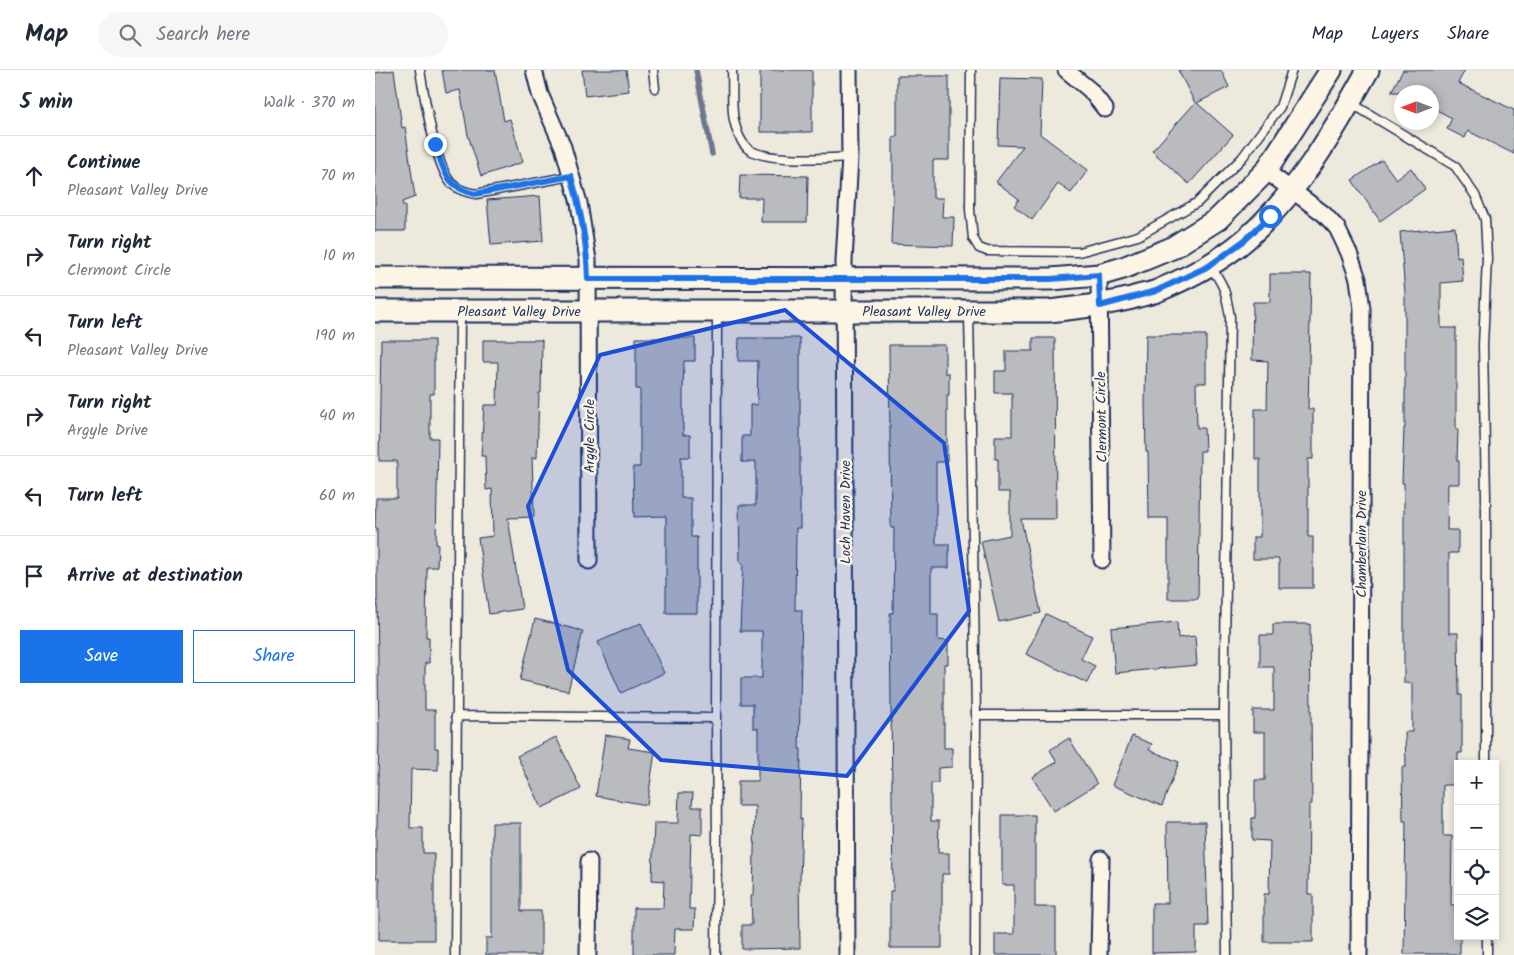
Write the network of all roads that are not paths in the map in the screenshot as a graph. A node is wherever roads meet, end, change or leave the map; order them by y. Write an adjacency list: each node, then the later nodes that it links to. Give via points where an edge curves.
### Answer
1 (420, 70): 16 (lane, via 426,110 443,166 451,182 461,191 475,194 492,192)
2 (534, 70): 16 (street, Argyle Circle, via 539,94 563,147)
3 (653, 70): 11 (lane)
4 (732, 70): 14 (lane, via 734,118 739,137 748,149 761,155 789,158)
5 (849, 70): 14 (street, Loch Haven Drive)
6 (971, 70): 8 (lane, via 970,210 973,238 979,248 987,251 1079,252 1138,236 1198,202 1241,158 1279,107)
7 (1066, 70): 13 (street, via 1090,90)
8 (1292, 70)
9 (1331, 70): 15 (street)
10 (1369, 70): 12 (street, Pleasant Valley Drive)
11 (655, 88)
12 (1350, 102): 17 (street, Pleasant Valley Drive); 36 (lane, via 1455,166 1475,195 1485,219)
13 (1105, 109)
14 (850, 157): 22 (street, Loch Haven Drive)
15 (1266, 171): 17 (street, Chamberlain Drive); 19 (street, via 1218,218 1179,243)
16 (571, 176): 21 (street, Argyle Circle, via 580,211)
17 (1292, 190): 18 (street, Pleasant Valley Drive, via 1245,240); 47 (street, Chamberlain Drive, via 1337,228 1358,279 1362,309)
18 (1209, 266): 23 (street, Pleasant Valley Drive, via 1156,291); 33 (lane, via 1226,292 1230,316)
19 (1099, 275): 22 (street, via 1051,279); 23 (street, Clermont Circle)
20 (375, 278): 21 (street)
21 (588, 279): 22 (street); 26 (street, Argyle Circle)
22 (845, 279): 28 (street, Loch Haven Drive)
23 (1100, 306): 29 (street, Pleasant Valley Drive, via 1049,311); 30 (street, Clermont Circle)
24 (375, 311): 25 (street, Pleasant Valley Drive)
25 (460, 311): 26 (street, Pleasant Valley Drive); 34 (lane)
26 (589, 311): 27 (street, Pleasant Valley Drive); 31 (street, Argyle Circle)
27 (717, 311): 28 (street, Pleasant Valley Drive); 35 (lane)
28 (845, 311): 29 (street, Pleasant Valley Drive); 43 (street, Loch Haven Drive)
29 (969, 311): 32 (lane)
30 (1102, 560)
31 (589, 562)
32 (975, 715): 33 (lane); 44 (lane)
33 (1224, 715): 46 (lane)
34 (456, 716): 35 (lane); 40 (lane)
35 (716, 718): 42 (lane)
36 (1486, 760)
37 (1101, 860): 45 (street)
38 (589, 861): 41 (street)
39 (1487, 940): 48 (lane)
40 (455, 955)
41 (588, 955)
42 (716, 955)
43 (847, 955)
44 (975, 955)
45 (1099, 955)
46 (1227, 955)
47 (1359, 955)
48 (1487, 955)

